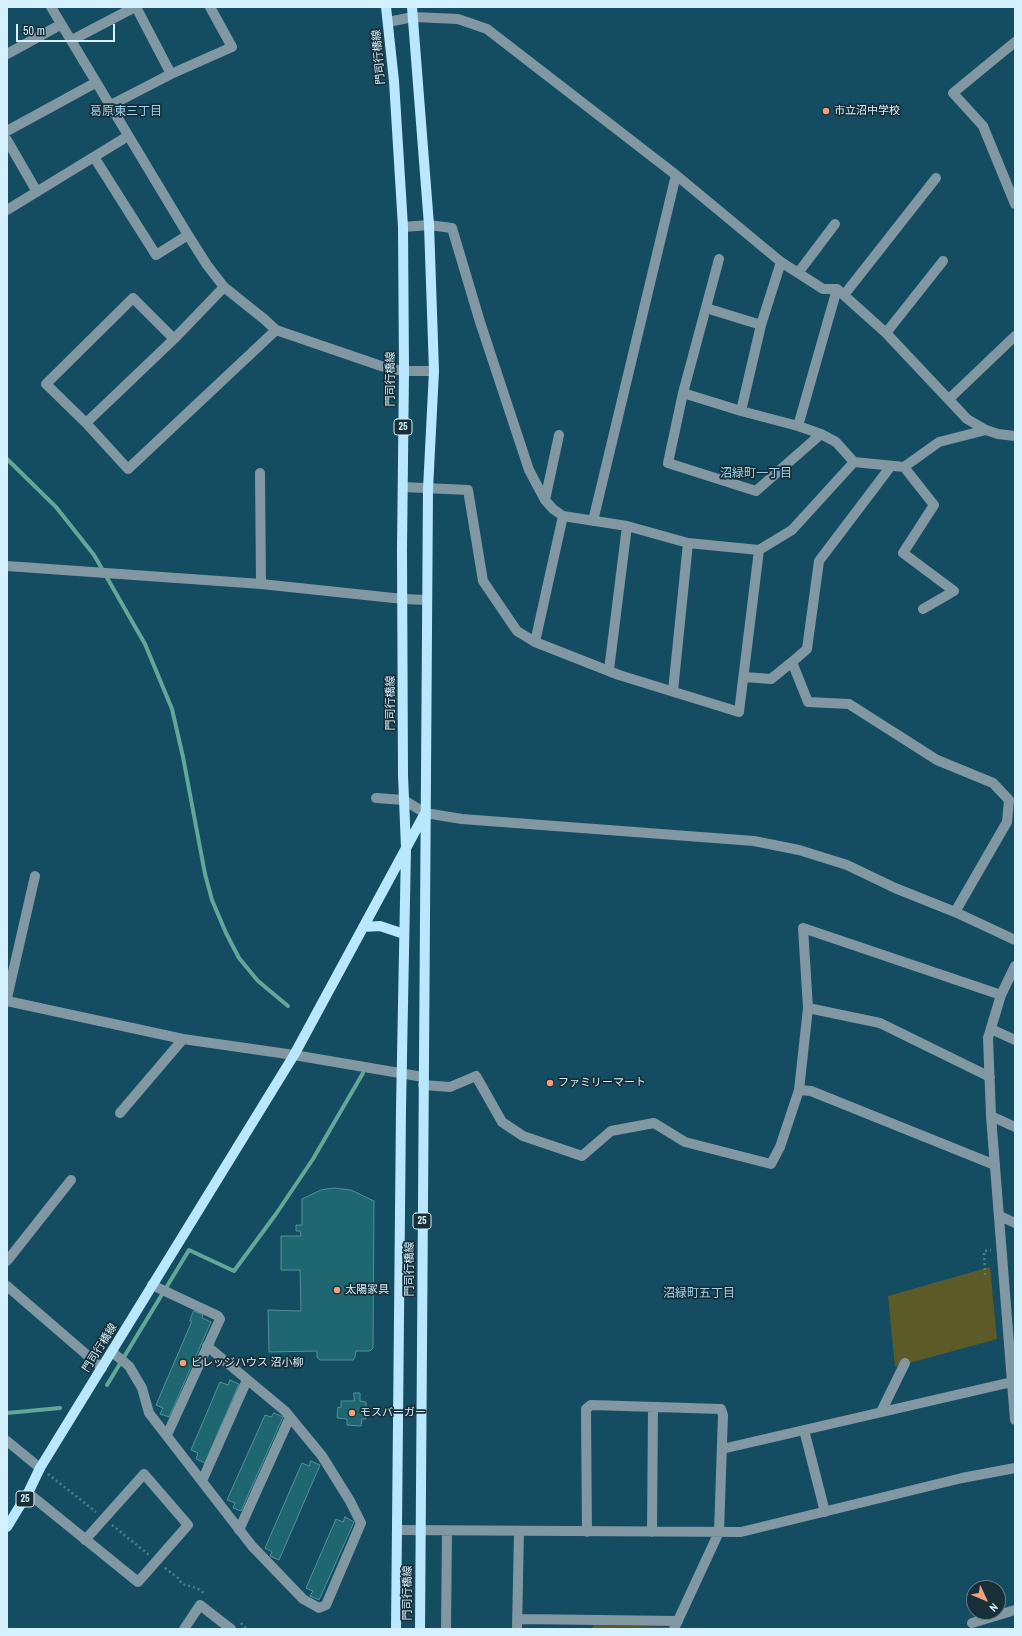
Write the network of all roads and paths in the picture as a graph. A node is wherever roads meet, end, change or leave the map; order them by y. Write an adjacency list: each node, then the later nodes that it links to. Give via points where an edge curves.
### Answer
1 (51, 7): 7 (street)
2 (136, 7): 8 (street); 11 (street)
3 (210, 7): 11 (street, via 232,47)
4 (386, 7): 6 (main road, 門司行橋線 / 25)
5 (413, 12): 6 (street); 18 (street, via 458,19 487,29); 24 (main road, 門司行橋線 / 25)
6 (388, 22): 25 (main road, 門司行橋線 / 25)
7 (60, 25): 8 (street); 10 (street)
8 (72, 40): 12 (street)
9 (1015, 42): 21 (street, via 953,93 983,126)
10 (7, 54)
11 (171, 74): 13 (street)
12 (95, 82): 13 (street); 14 (street)
13 (109, 106): 15 (street)
14 (7, 131)
15 (128, 136): 17 (street); 26 (street)
16 (7, 140): 20 (street)
17 (94, 157): 20 (street); 26 (street, via 156,255)
18 (676, 175): 29 (street); 58 (street)
19 (936, 178): 32 (street)
20 (37, 192): 22 (street)
21 (1015, 204)
22 (7, 210)
23 (835, 224): 30 (street)
24 (429, 225): 25 (street); 40 (main road, 門司行橋線 / 25); 56 (street, via 452,228 529,470)
25 (403, 226): 39 (main road, 門司行橋線 / 25)
26 (188, 235): 31 (street)
27 (719, 259): 33 (street)
28 (943, 261): 36 (street)
29 (781, 262): 30 (street); 34 (street)
30 (798, 273): 32 (street, via 823,289)
31 (224, 287): 35 (street); 38 (street)
32 (841, 292): 36 (street); 45 (street)
33 (706, 308): 34 (street); 41 (street)
34 (761, 325): 43 (street)
35 (276, 330): 39 (street, via 387,368); 44 (street, via 128,469)
36 (886, 333): 42 (street)
37 (1015, 336): 42 (street)
38 (174, 339): 44 (street); 44 (street, via 133,298 46,384)
39 (404, 371): 40 (street); 54 (main road, 門司行橋線 / 25)
40 (434, 371): 55 (main road, 門司行橋線 / 25)
41 (684, 393): 43 (street); 47 (street, via 668,463 756,491)
42 (949, 400): 46 (street, via 968,419)
43 (740, 411): 45 (street)
44 (86, 423)
45 (798, 426): 47 (street)
46 (986, 430): 49 (street); 52 (street, via 939,442)
47 (821, 434): 50 (street, via 836,442)
48 (559, 435): 56 (street)
49 (1015, 436)
50 (854, 462): 51 (street); 61 (street, via 792,530)
51 (891, 466): 52 (street); 68 (street, via 819,561 807,649)
52 (904, 467): 66 (street, via 934,505 903,553 954,591)
53 (260, 473): 63 (street)
54 (402, 487): 55 (street); 64 (main road, 門司行橋線 / 25)
55 (428, 489): 65 (main road, 門司行橋線 / 25); 67 (street, via 468,490 483,581 517,631)
56 (545, 500): 57 (street)
57 (563, 516): 58 (street); 67 (street)
58 (593, 521): 59 (street)
59 (627, 526): 60 (street); 69 (street)
60 (688, 543): 61 (street); 71 (street)
61 (759, 550): 70 (street)
62 (7, 566): 63 (street)
63 (261, 584): 64 (street)
64 (403, 599): 65 (street); 73 (main road, 門司行橋線 / 25)
65 (427, 600): 74 (main road, 門司行橋線 / 25)
66 (923, 609)
67 (535, 642): 69 (street)
68 (792, 662): 70 (street, via 771,679); 77 (street, via 808,702 849,704 937,760 993,783 1009,800 1007,822)
69 (608, 670): 71 (street)
70 (744, 677): 71 (street, via 739,712)
71 (673, 691)
72 (376, 798): 73 (street)
73 (404, 800): 74 (street); 75 (main road, 門司行橋線 / 25)
74 (425, 813): 75 (main road, 門司行橋線 / 25); 77 (street, via 462,819 754,841 799,850 847,865 894,888); 92 (main road, 門司行橋線 / 25)
75 (406, 848): 78 (main road, 門司行橋線 / 25); 79 (main road, 門司行橋線 / 25)
76 (35, 876): 83 (street)
77 (955, 912): 80 (street)
78 (363, 927): 79 (main road, via 381,926); 89 (main road, 門司行橋線 / 25)
79 (404, 934): 90 (main road, 門司行橋線 / 25)
80 (1015, 940)
81 (1015, 966): 82 (street)
82 (1001, 995): 85 (street, via 803,928); 86 (street)
83 (7, 998)
84 (7, 1001): 87 (street)
85 (808, 1008): 91 (street, via 880,1023); 93 (street)
86 (990, 1029): 88 (street); 91 (street)
87 (183, 1039): 89 (street); 94 (street)
88 (1015, 1040)
89 (294, 1055): 90 (street); 105 (main road, 門司行橋線 / 25)
90 (402, 1074): 92 (street); 129 (main road, 門司行橋線 / 25)
91 (990, 1077): 95 (street)
92 (423, 1081): 93 (street, via 450,1087 476,1076 502,1122 523,1136 582,1156 611,1131 654,1123 685,1142 771,1164 780,1147); 130 (main road, 門司行橋線 / 25)
93 (799, 1090): 97 (street, via 811,1091)
94 (120, 1113)
95 (991, 1116): 96 (street); 97 (street)
96 (1015, 1127)
97 (995, 1165): 99 (street)
98 (71, 1180): 102 (street)
99 (1000, 1216): 100 (street); 106 (street)
100 (1015, 1223)
101 (993, 1250): 103 (path, via 984,1251)
102 (7, 1261)
103 (985, 1275)
104 (7, 1286): 111 (street)
105 (156, 1287): 107 (street, via 218,1316 220,1319); 108 (main road, 門司行橋線 / 25)
106 (1011, 1312): 109 (street)
107 (207, 1346): 112 (street); 119 (street)
108 (115, 1354): 111 (main road, 門司行橋線 / 25); 119 (street, via 127,1364 142,1388 149,1413)
109 (1013, 1361): 113 (street)
110 (905, 1363): 115 (street)
111 (102, 1368): 122 (main road, 門司行橋線 / 25)
112 (247, 1380): 116 (street); 124 (street)
113 (1012, 1382): 115 (street); 117 (street)
114 (653, 1407): 121 (street, via 721,1409 724,1415); 133 (street, via 590,1405 586,1409); 134 (street)
115 (881, 1412): 118 (street)
116 (290, 1418): 128 (street); 128 (street, via 322,1456 361,1523 326,1604 319,1608 303,1599)
117 (1015, 1420)
118 (804, 1430): 121 (street); 126 (street)
119 (167, 1435): 124 (street)
120 (7, 1441): 122 (street)
121 (722, 1449): 135 (street)
122 (40, 1468): 125 (main road, 門司行橋線 / 25)
123 (1015, 1468): 126 (street, via 962,1478)
124 (202, 1481): 128 (street)
125 (28, 1493): 127 (main road, 門司行橋線 / 25); 136 (street)
126 (824, 1512): 135 (street, via 741,1532)
127 (7, 1527)
128 (239, 1530)
129 (397, 1530): 130 (street); 144 (main road, 門司行橋線 / 25)
130 (420, 1530): 131 (street); 145 (main road, 門司行橋線 / 25)
131 (447, 1531): 132 (street); 146 (street)
132 (519, 1531): 133 (street); 139 (street)
133 (587, 1532): 134 (street)
134 (652, 1532): 135 (street)
135 (719, 1532): 141 (street)
136 (85, 1540): 136 (street, via 138,1582 188,1525 144,1474)
137 (1015, 1610): 138 (street)
138 (972, 1623)
139 (517, 1624): 140 (street)
140 (587, 1624): 141 (street)
141 (676, 1625)
142 (184, 1629): 143 (street, via 200,1605)
143 (231, 1629)
144 (396, 1629)
145 (420, 1629)
146 (446, 1629)

